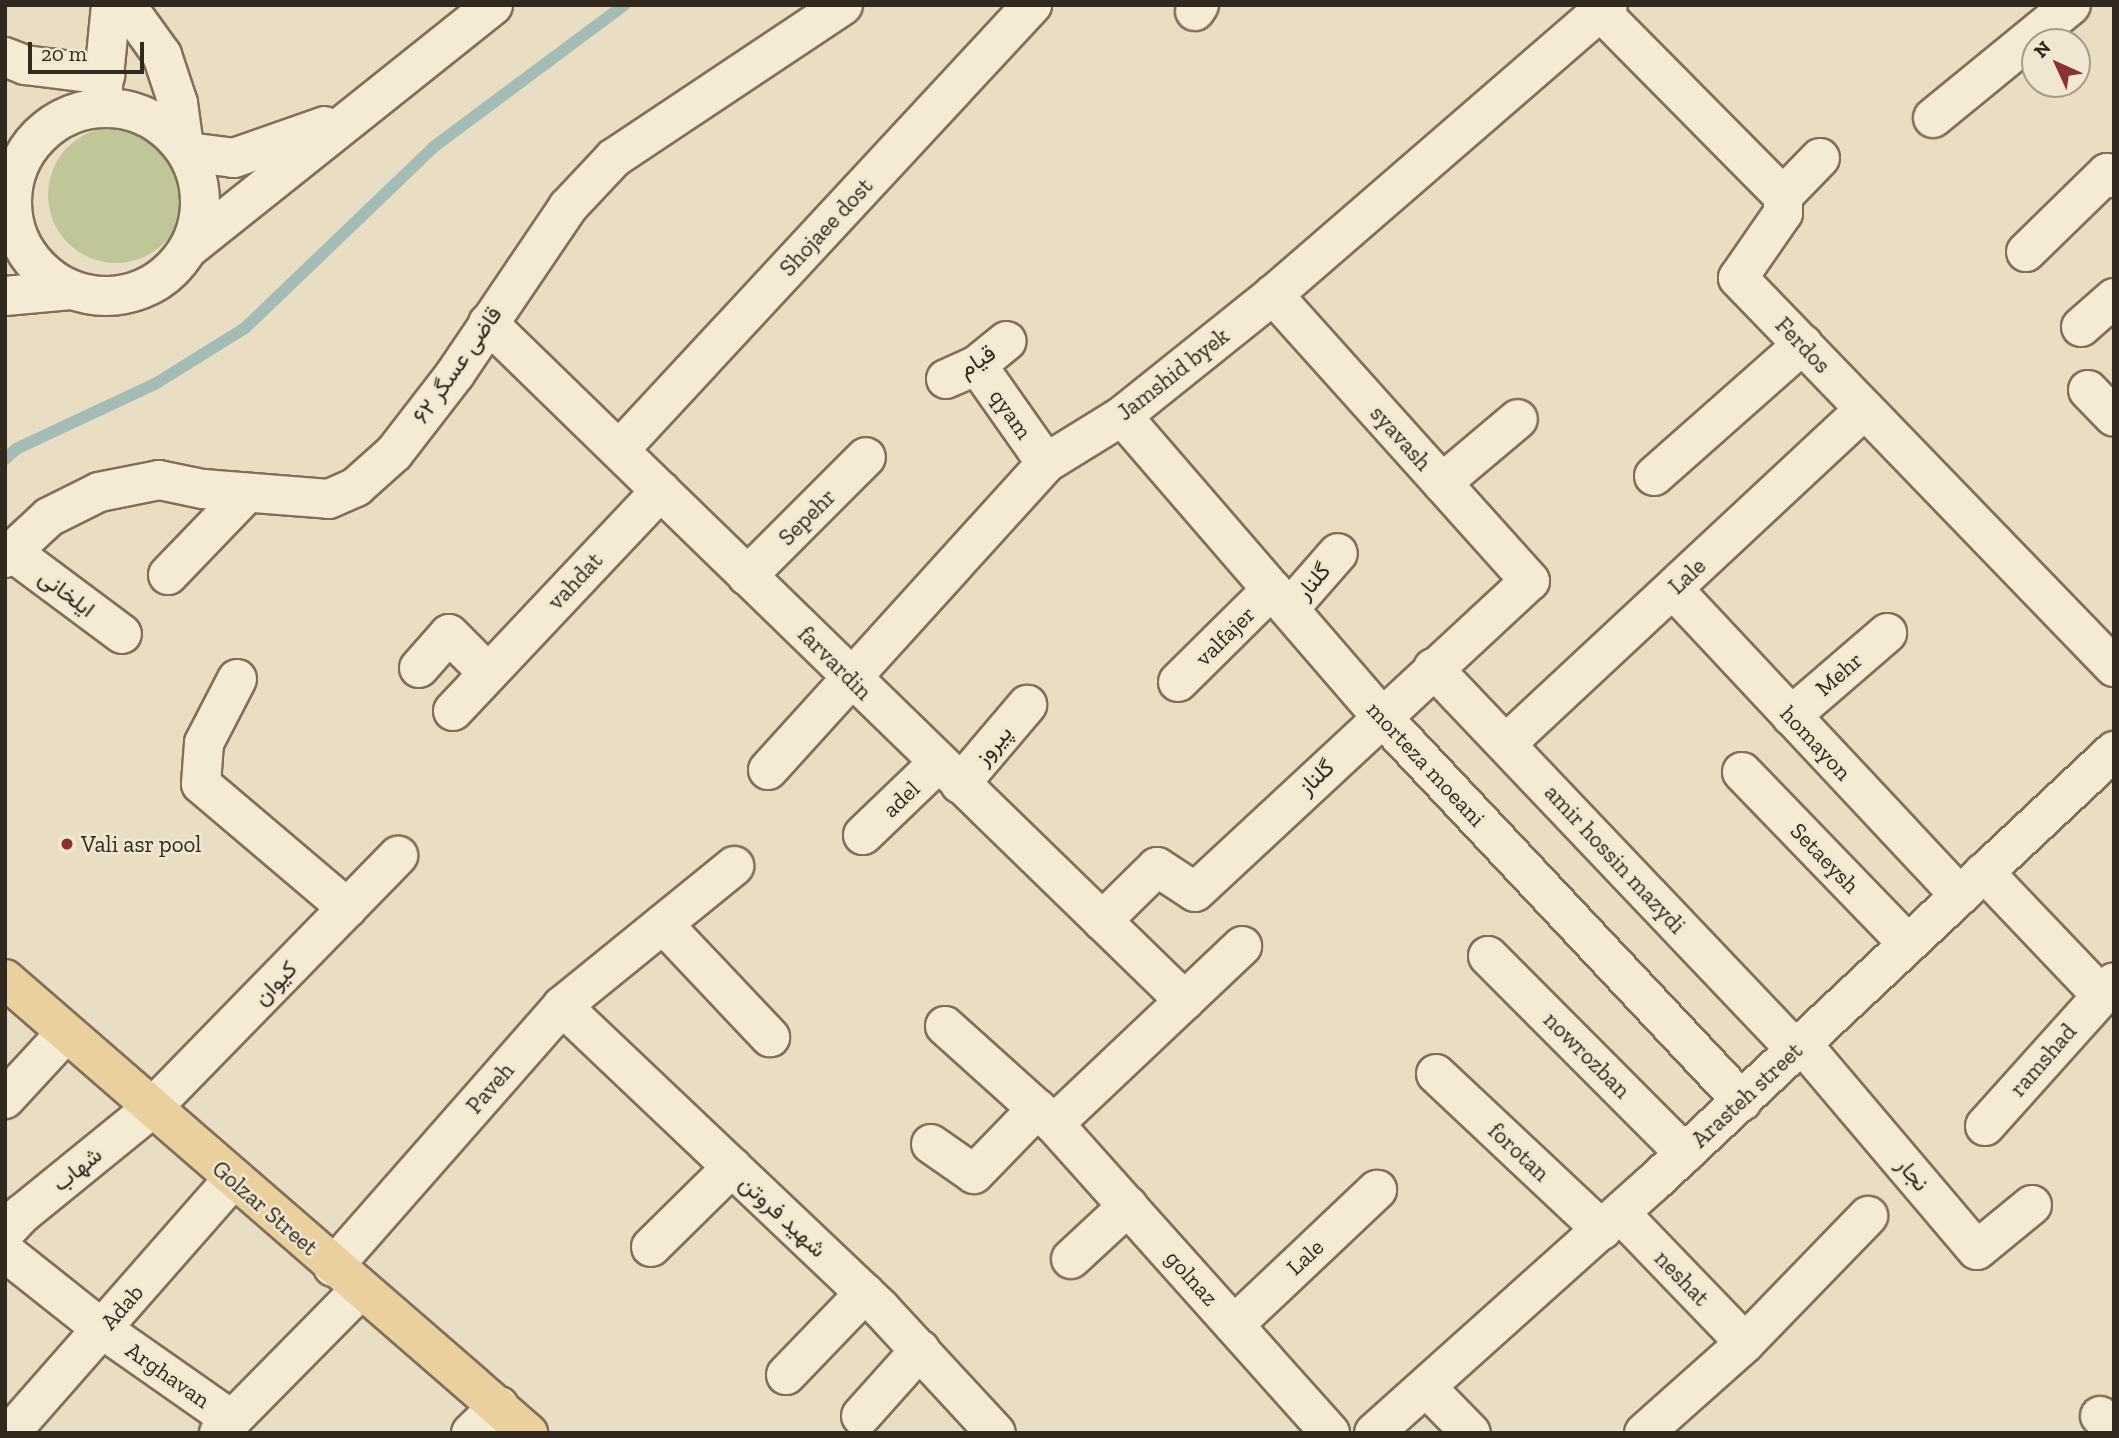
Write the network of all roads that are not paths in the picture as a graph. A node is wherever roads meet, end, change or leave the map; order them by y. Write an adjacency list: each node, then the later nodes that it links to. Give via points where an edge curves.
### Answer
1 (111, 5): 9 (street)
2 (126, 5): 12 (street, via 162,55 178,103)
3 (493, 5): 10 (street)
4 (843, 5): 23 (street, قاضی عسگر ۶۲, via 614,158 568,207)
5 (1032, 5): 31 (street, Shojaee dost)
6 (2071, 5): 11 (street)
7 (1605, 9): 16 (street); 20 (street, Jamshid byek)
8 (5, 57): 9 (street)
9 (103, 91): 12 (street, via 161,124); 15 (street, via 48,126 28,147)
10 (359, 110): 12 (street, via 285,143 234,158); 17 (street, via 253,201)
11 (1933, 118)
12 (186, 149): 17 (street, via 201,200)
13 (1820, 158): 16 (street)
14 (2114, 178): 18 (street, via 2108,173)
15 (10, 181): 19 (street, via 23,246 46,276)
16 (1783, 196): 26 (street, Ferdos, via 1783,213 1738,278)
17 (189, 248): 19 (street, via 148,287 97,296)
18 (2026, 252)
19 (71, 290): 21 (street)
20 (1273, 295): 29 (street, Jamshid byek); 35 (street, syavash)
21 (5, 296)
22 (2114, 298): 24 (street)
23 (488, 323): 31 (street, farvardin); 37 (street, قاضی عسگر ۶۲, via 394,453 356,487 329,499)
24 (2081, 327)
25 (1007, 341): 27 (street, قیام)
26 (1803, 344): 28 (street, Ferdos); 34 (street)
27 (962, 372): 33 (street, qyam)
28 (1866, 409): 43 (street, Lale); 48 (street, Ferdos)
29 (1122, 416): 33 (street, Jamshid byek); 44 (street, morteza moeani)
30 (1518, 419): 35 (street)
31 (620, 449): 36 (street, farvardin)
32 (866, 457): 41 (street, Sepehr)
33 (1046, 463): 52 (street, Jamshid byek)
34 (1654, 476)
35 (1442, 483): 42 (street, syavash)
36 (661, 490): 41 (street, farvardin); 50 (street, vahdat)
37 (247, 493): 39 (street, قاضی عسگر ۶۲, via 159,480 99,492 49,517); 40 (street)
38 (1338, 553): 44 (street, گلنار)
39 (8, 555): 46 (street, ایلخانی)
40 (168, 575)
41 (747, 576): 52 (street, farvardin)
42 (1530, 581): 49 (street, گلناز)
43 (1673, 589): 57 (street, homayon); 58 (street, Lale)
44 (1280, 599): 53 (street, valfajer); 56 (street, morteza moeani)
45 (1887, 633): 57 (street, Mehr)
46 (122, 635)
47 (419, 667): 50 (street, via 449,634)
48 (2114, 667)
49 (1433, 668): 56 (street, گلناز); 58 (street, amir hossin mazydi)
50 (488, 673): 55 (street, vahdat)
51 (237, 679): 67 (street, via 204,743 201,784)
52 (851, 680): 60 (street, Jamshid byek); 62 (street, farvardin)
53 (1178, 682)
54 (1027, 705): 62 (street, پیروز)
55 (453, 710)
56 (1381, 716): 68 (street, گلناز, via 1195,892 1157,867); 83 (street, morteza moeani)
57 (1791, 716): 66 (street, homayon)
58 (1508, 742): 80 (street, amir hossin mazydi, via 1574,819)
59 (2114, 751): 66 (street, Arasteh street)
60 (768, 770)
61 (1742, 772): 70 (street, Setaeysh)
62 (949, 774): 63 (street, adel); 68 (street, farvardin)
63 (863, 835)
64 (398, 856): 67 (street, کیوان)
65 (734, 866): 69 (street, Paveh)
66 (1972, 884): 70 (street, Arasteh street); 74 (street, ramshad)
67 (347, 908): 84 (street, کیوان)
68 (1102, 921): 75 (street, farvardin)
69 (663, 924): 76 (street, Paveh); 79 (street)
70 (1908, 944): 80 (street, Arasteh street)
71 (1242, 946): 75 (street)
72 (1488, 956): 88 (street, nowrozban)
73 (5, 979): 78 (main road, Golzar Street)
74 (2107, 989): 86 (street, ramshad)
75 (1185, 1001): 85 (street)
76 (562, 1006): 89 (street, شهید فروتن); 100 (street, Paveh)
77 (945, 1026): 85 (street, golnaz)
78 (66, 1033): 82 (street); 84 (main road, Golzar Street)
79 (770, 1037)
80 (1799, 1047): 83 (street, Arasteh street); 92 (street, نجار, via 1977,1250)
81 (1436, 1074): 95 (street, forotan)
82 (5, 1099)
83 (1742, 1101): 88 (street, Arasteh street)
84 (151, 1110): 90 (main road, Golzar Street); 96 (street, شهاب)
85 (1046, 1116): 87 (street, via 974,1174); 93 (street, golnaz)
86 (1984, 1126)
87 (931, 1144)
88 (1685, 1154): 95 (street, Arasteh street)
89 (732, 1167): 97 (street); 101 (street, شهید فروتن)
90 (232, 1180): 100 (main road, Golzar Street); 103 (street, Adab)
91 (1377, 1190): 102 (street, Lale)
92 (2032, 1205)
93 (1128, 1206): 99 (street); 102 (street, golnaz)
94 (1868, 1216): 104 (street)
95 (1611, 1222): 104 (street, neshat); 107 (street, Arasteh street)
96 (5, 1232)
97 (651, 1247)
98 (5, 1252): 103 (street, Arghavan)
99 (1071, 1259)
100 (347, 1279): 108 (main road, Golzar Street); 110 (street, Paveh)
101 (865, 1293): 105 (street, شهید فروتن); 106 (street)
102 (1234, 1325): 115 (street, golnaz)
103 (102, 1329): 110 (street, Arghavan); 111 (street, Adab)
104 (1745, 1343): 118 (street)
105 (920, 1350): 109 (street); 114 (street, شهید فروتن)
106 (786, 1375)
107 (1426, 1387): 116 (street, Arasteh street); 117 (street)
108 (499, 1406): 112 (street); 113 (main road, Golzar Street)
109 (861, 1416)
110 (226, 1427)
111 (10, 1433)
112 (471, 1433)
113 (528, 1433)
114 (996, 1433)
115 (1330, 1433)
116 (1374, 1433)
117 (1471, 1433)
118 (1644, 1433)

